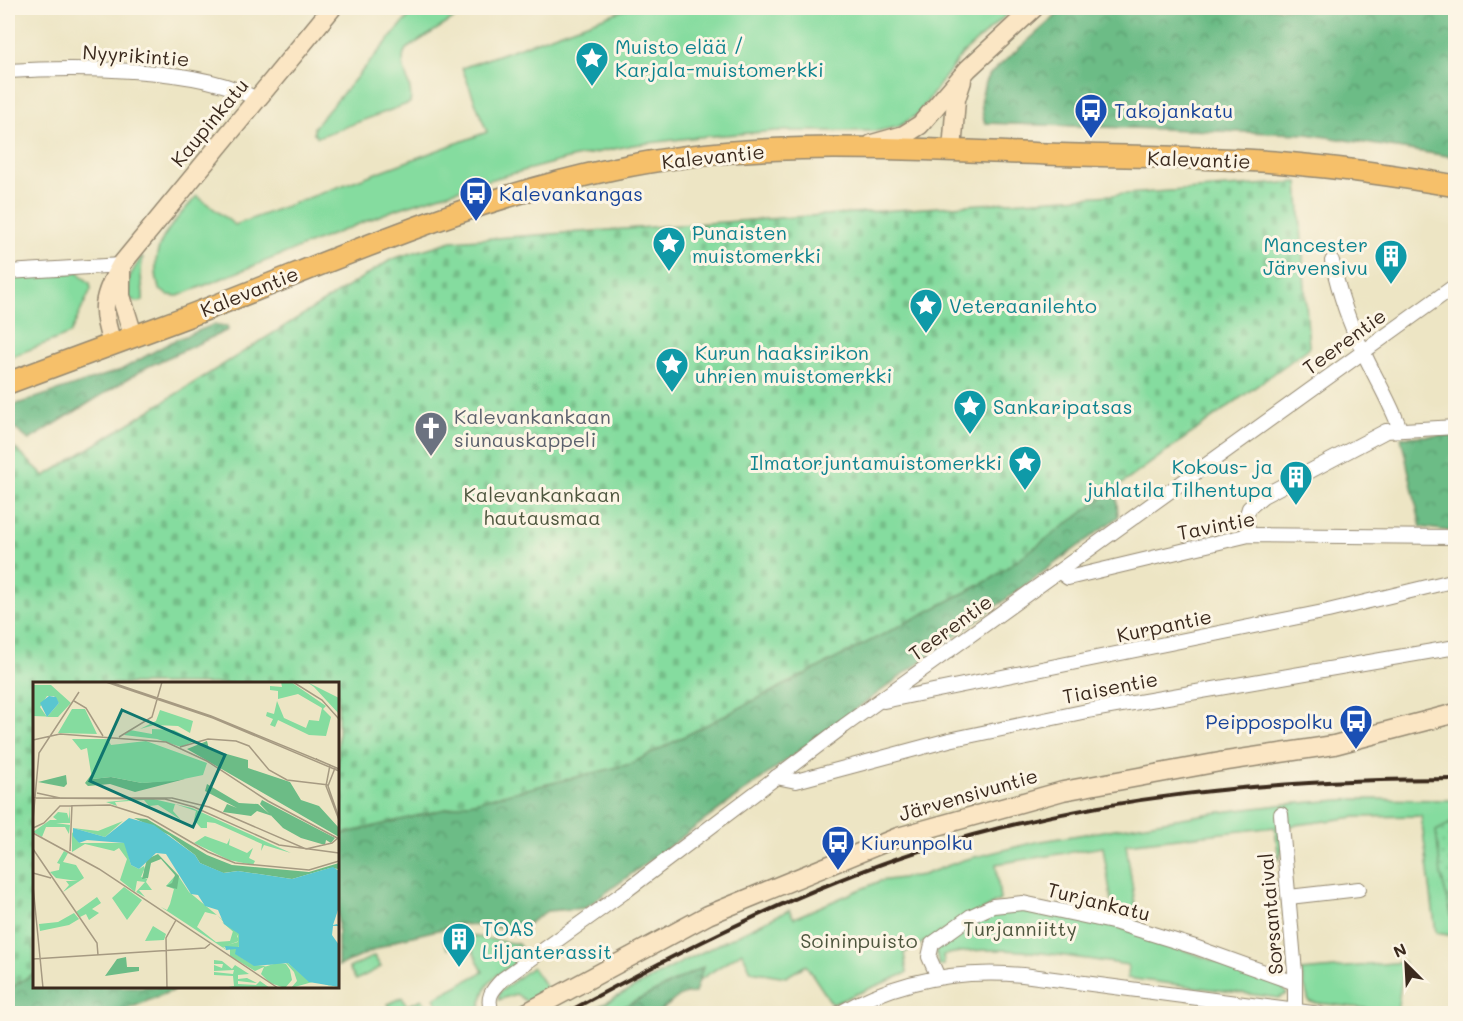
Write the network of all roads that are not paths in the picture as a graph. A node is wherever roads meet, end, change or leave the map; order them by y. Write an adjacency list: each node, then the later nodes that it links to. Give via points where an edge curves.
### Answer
1 (332, 8): 5 (street, Kaupinkatu)
2 (1035, 8): 3 (street)
3 (968, 69): 6 (street, via 913,131 891,140); 7 (street, via 956,99)
4 (8, 71): 5 (street, Nyyrikintie, via 159,75 243,90)
5 (257, 100): 10 (street, Kaupinkatu)
6 (839, 149): 7 (main road, Kalevantie); 13 (main road, Kalevantie, via 697,155 566,179 421,224)
7 (952, 151): 8 (main road, Kalevantie, via 1286,163)
8 (1455, 186)
9 (1332, 261): 15 (street, via 1344,307)
10 (121, 265): 11 (street); 13 (street, via 121,296); 14 (street, Kaupinkatu, via 105,295 103,308)
11 (8, 272)
12 (1455, 285): 15 (street, Teerentie)
13 (133, 335): 14 (main road, Kalevantie)
14 (112, 343): 16 (main road, Kalevantie)
15 (1362, 351): 18 (street, via 1391,403); 21 (street, Teerentie)
16 (8, 383)
17 (1455, 427): 18 (street)
18 (1400, 429): 19 (street, via 1386,431 1263,496 1249,508)
19 (1249, 535): 20 (street, Tavintie); 21 (street, Tavintie, via 1068,578)
20 (1455, 537)
21 (1060, 572): 24 (street, Teerentie)
22 (1455, 580): 24 (street, Kurpantie, via 1328,611)
23 (1455, 647): 26 (street, Tiaisentie, via 1077,713 949,740 796,781)
24 (879, 702): 26 (street, Teerentie)
25 (1455, 713): 34 (street, Järvensivuntie, via 1334,745 1063,791 898,837 708,915)
26 (776, 777): 33 (street, Teerentie, via 503,979 490,994)
27 (1281, 814): 29 (street, Sorsantaival)
28 (1359, 889): 29 (street)
29 (1289, 897): 31 (street, Sorsantaival)
30 (938, 977): 31 (street, Turjankatu, via 929,957 933,944 971,916 993,906 1023,903 1117,923); 32 (street, via 978,973 1023,975); 35 (street, via 892,989)
31 (1295, 983): 32 (street, Sorsantaival)
32 (1295, 1010): 36 (street)
33 (493, 1014)
34 (524, 1014)
35 (838, 1014)
36 (1320, 1014)

